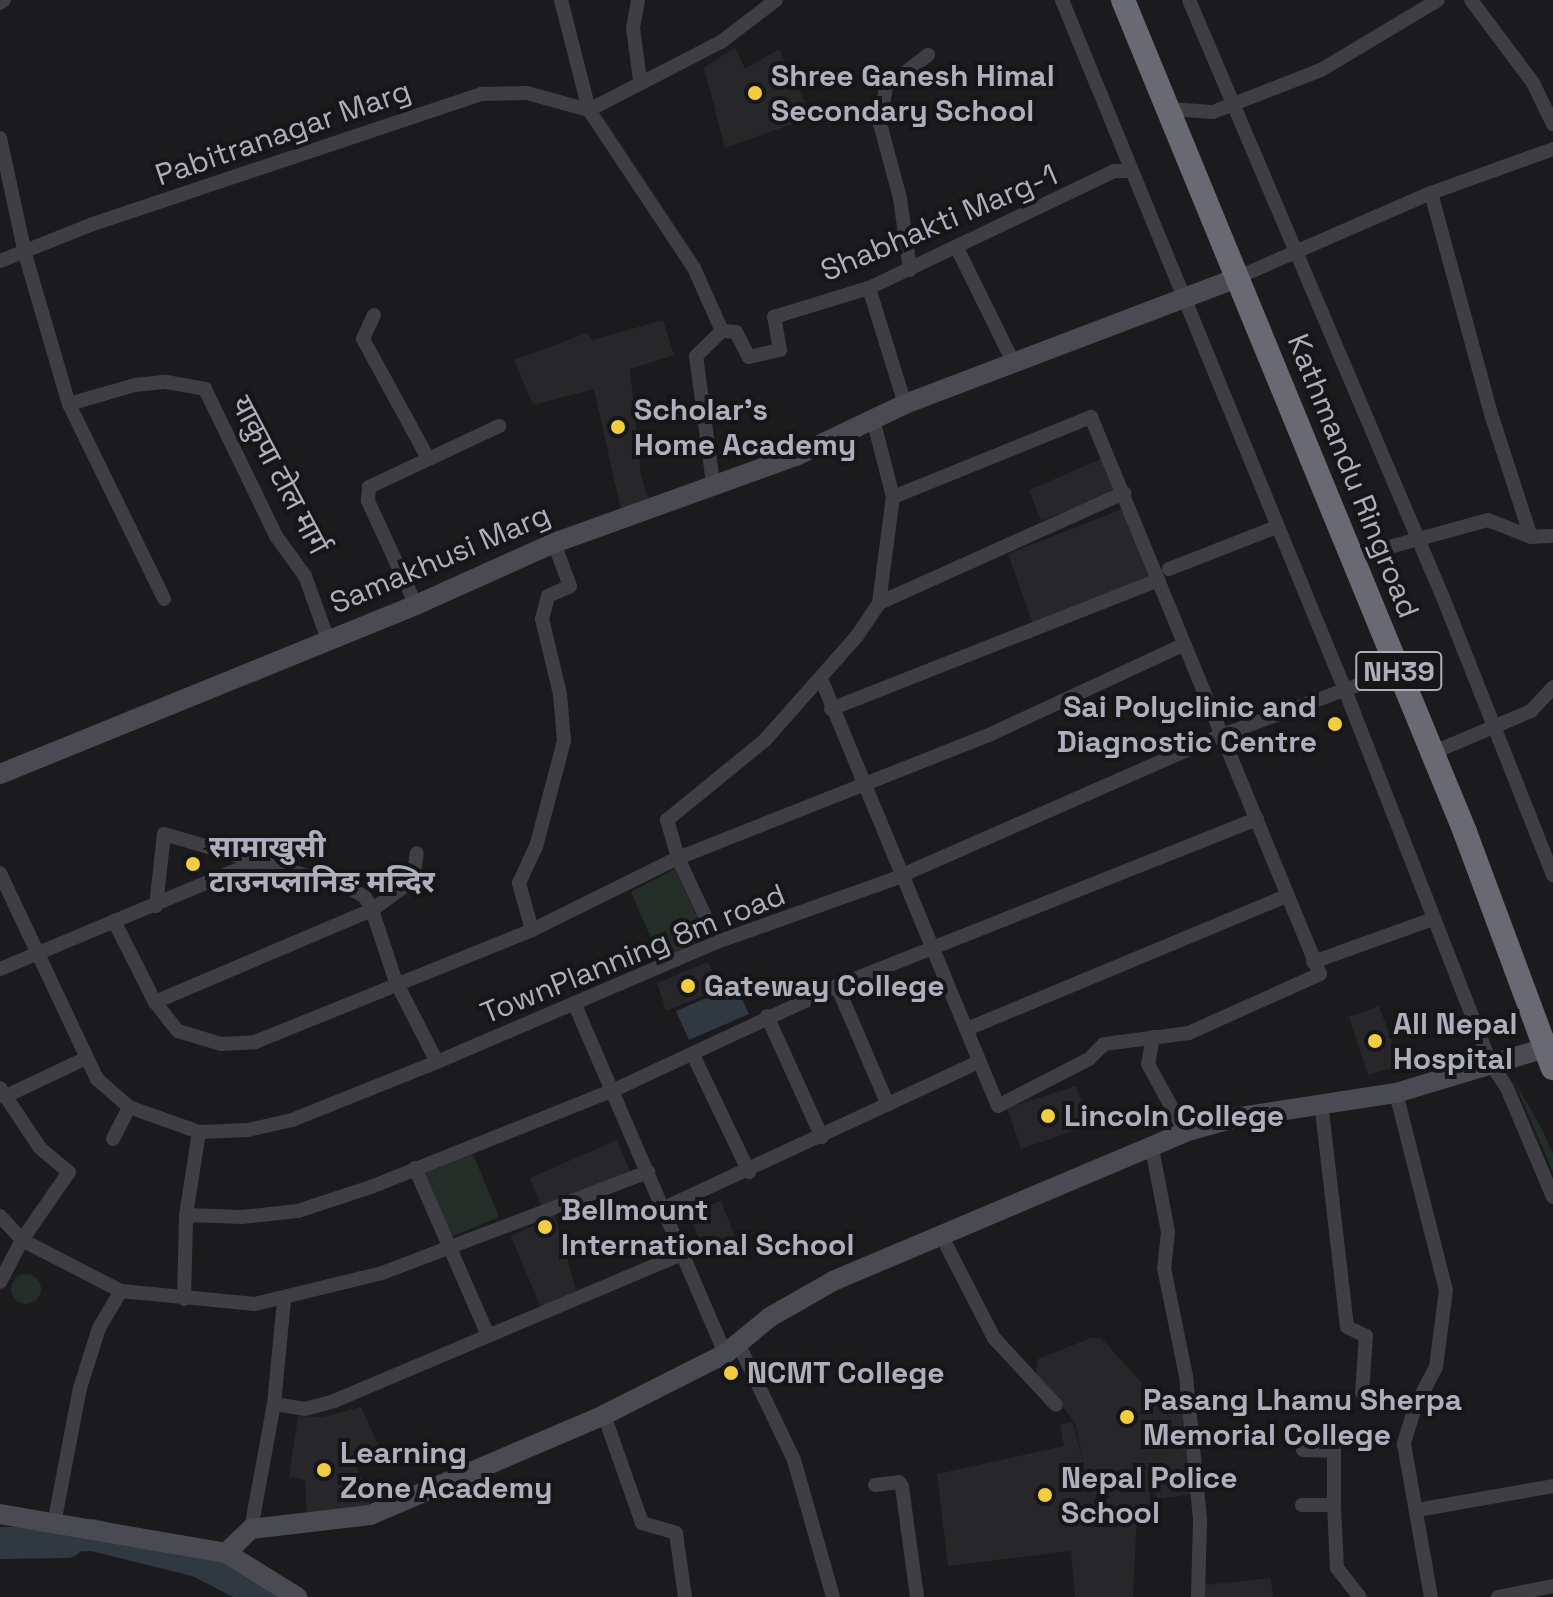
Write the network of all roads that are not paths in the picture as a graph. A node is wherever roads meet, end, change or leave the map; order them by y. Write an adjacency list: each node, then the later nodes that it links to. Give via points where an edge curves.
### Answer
1 (561, 0): 13 (street)
2 (638, 0): 10 (street, via 633,28)
3 (776, 0): 10 (street, via 721,42)
4 (1062, 0): 17 (street)
5 (1123, 0): 12 (highway, Kathmandu Ringroad / NH39)
6 (1189, 0): 11 (street)
7 (1438, 0): 11 (street, via 1321,70)
8 (1471, 0): 14 (street, via 1533,83)
9 (928, 55): 23 (street, via 886,87 880,124 900,198)
10 (640, 80): 13 (street)
11 (1231, 105): 12 (street, via 1213,112); 21 (street)
12 (1168, 109): 24 (highway, Kathmandu Ringroad / NH39)
13 (589, 110): 20 (street, Pabitranagar Marg, via 527,93 482,94 93,224); 28 (street, Shabhakti Marg-1, via 694,268)
14 (1553, 124)
15 (0, 138): 20 (street)
16 (1553, 149): 18 (street)
17 (1132, 171): 19 (street, Shabhakti Marg-1, via 1114,171); 26 (street)
18 (1431, 193): 21 (street); 40 (street)
19 (957, 248): 23 (street, Shabhakti Marg-1); 29 (street)
20 (25, 254): 22 (street, Pabitranagar Marg); 30 (street)
21 (1299, 255): 24 (street); 41 (street)
22 (0, 261)
23 (910, 270): 25 (street, Shabhakti Marg-1)
24 (1236, 278): 26 (street, Samakhusi Marg); 43 (highway, Kathmandu Ringroad / NH39)
25 (869, 288): 28 (street, Shabhakti Marg-1, via 774,317 780,350 749,357 736,332); 31 (street)
26 (1185, 299): 29 (street, Samakhusi Marg); 38 (street)
27 (374, 315): 34 (street, via 365,328 366,346)
28 (722, 331): 35 (street, via 696,356)
29 (1013, 362): 31 (street, Samakhusi Marg)
30 (69, 404): 45 (street); 48 (street, याकुपा टोल मार्ग, via 135,385 166,382 205,389 276,536 305,576)
31 (905, 404): 32 (street, Samakhusi Marg)
32 (873, 419): 35 (street, Samakhusi Marg, via 796,456); 37 (street)
33 (499, 426): 34 (street)
34 (428, 458): 47 (street, via 375,483 368,493)
35 (713, 483): 42 (street, Samakhusi Marg)
36 (1124, 493): 37 (street, via 1091,417); 44 (street); 46 (street)
37 (893, 497): 46 (street)
38 (1277, 527): 44 (street); 53 (street)
39 (1553, 536): 40 (street)
40 (1531, 537): 41 (street, via 1488,520)
41 (1416, 540): 43 (street); 55 (street)
42 (554, 543): 47 (street, Samakhusi Marg); 72 (street, via 570,586 548,596 542,619 560,694 564,741 536,847 519,883)
43 (1353, 557): 50 (highway, Kathmandu Ringroad / NH39)
44 (1163, 574): 49 (street); 54 (street)
45 (164, 599)
46 (879, 603): 51 (street)
47 (416, 605): 48 (street, Samakhusi Marg)
48 (328, 640): 58 (street, Samakhusi Marg)
49 (1183, 645): 56 (street); 59 (street, via 1091,691)
50 (1399, 670): 53 (street, TownPlanning 8m road); 57 (highway, Kathmandu Ringroad / NH39)
51 (821, 679): 54 (street); 62 (street, via 765,740 667,820)
52 (1553, 687): 55 (street, via 1531,711)
53 (1345, 690): 56 (street, TownPlanning 8m road); 70 (street)
54 (831, 709): 59 (street)
55 (1496, 729): 57 (street); 66 (street)
56 (1222, 735): 60 (street); 65 (street, TownPlanning 8m road)
57 (1432, 753): 85 (highway, Kathmandu Ringroad / NH39)
58 (0, 774)
59 (862, 784): 62 (street); 65 (street)
60 (1257, 819): 67 (street); 74 (street)
61 (417, 853): 69 (street, via 413,880)
62 (678, 858): 72 (street); 73 (street)
63 (253, 863): 68 (street); 68 (street, via 230,850 164,834); 69 (street, via 349,888 365,897)
64 (0, 873): 75 (street, TownPlanning 8m road)
65 (905, 874): 73 (street, TownPlanning 8m road); 74 (street)
66 (1553, 875)
67 (1286, 896): 76 (street); 83 (street)
68 (156, 906): 71 (street)
69 (372, 910): 78 (street); 80 (street)
70 (1433, 919): 76 (street); 90 (street)
71 (114, 921): 75 (street); 80 (street)
72 (532, 930): 78 (street)
73 (717, 942): 81 (street, TownPlanning 8m road)
74 (935, 947): 79 (street); 83 (street)
75 (37, 955): 77 (street); 87 (street, TownPlanning 8m road)
76 (1313, 962): 84 (street, via 1320,974 1189,1033)
77 (0, 969)
78 (396, 982): 80 (street, via 255,1042 221,1044 178,1031); 88 (street)
79 (837, 986): 82 (street); 95 (street)
80 (155, 1002)
81 (575, 1005): 88 (street, TownPlanning 8m road); 91 (street)
82 (767, 1016): 86 (street); 99 (street)
83 (967, 1029): 89 (street)
84 (1153, 1037): 89 (street, via 1104,1044 1089,1059 1001,1106); 98 (street, via 1148,1064)
85 (1550, 1053): 90 (street)
86 (693, 1055): 91 (street); 104 (street)
87 (86, 1058): 92 (street); 96 (street, TownPlanning 8m road, via 97,1079)
88 (437, 1062): 97 (street, TownPlanning 8m road, via 292,1120 248,1130)
89 (978, 1062): 95 (street)
90 (1491, 1064): 93 (street); 105 (street, via 1507,1088)
91 (614, 1090): 102 (street); 103 (street)
92 (2, 1093): 110 (street, via 40,1148 69,1172)
93 (1396, 1093): 94 (street); 128 (street, via 1446,1290 1436,1367 1415,1407 1404,1444)
94 (1321, 1102): 98 (street); 119 (street, via 1347,1327 1366,1336)
95 (888, 1105): 99 (street)
96 (129, 1107): 97 (street, TownPlanning 8m road); 100 (street)
97 (199, 1132): 107 (street)
98 (1185, 1132): 101 (street)
99 (822, 1137): 104 (street)
100 (113, 1139)
101 (1152, 1148): 109 (street); 138 (street, via 1168,1232 1164,1268 1186,1376 1200,1520)
102 (415, 1168): 107 (street, via 298,1211); 111 (street)
103 (648, 1172): 106 (street); 111 (street)
104 (749, 1172): 106 (street)
105 (1553, 1197)
106 (664, 1208): 112 (street)
107 (186, 1215): 115 (street)
108 (0, 1216): 110 (street)
109 (940, 1233): 118 (street, via 833,1281 770,1317); 121 (street, via 994,1338)
110 (22, 1240): 113 (street); 114 (street)
111 (447, 1244): 116 (street, via 382,1273); 117 (street)
112 (685, 1253): 117 (street); 118 (street)
113 (0, 1282)
114 (121, 1291): 115 (street); 130 (street, via 99,1328 80,1388)
115 (184, 1299): 116 (street, via 255,1304)
116 (284, 1300): 120 (street)
117 (487, 1333): 120 (street, via 334,1401 305,1409)
118 (731, 1348): 122 (street); 136 (street, via 779,1421)
119 (1362, 1393)
120 (274, 1404): 131 (street)
121 (1056, 1405)
122 (604, 1415): 131 (street, via 370,1515); 135 (street, via 642,1523 676,1533)
123 (1303, 1450): 127 (street, via 1334,1451)
124 (875, 1485): 137 (street, via 899,1482 902,1487)
125 (1553, 1486): 128 (street)
126 (1302, 1505): 127 (street)
127 (1334, 1505): 139 (street, via 1337,1568)
128 (1417, 1510): 140 (street)
129 (0, 1514): 130 (street)
130 (54, 1524): 132 (street)
131 (251, 1529): 132 (street)
132 (226, 1553): 134 (street)
133 (1547, 1590): 141 (street)
134 (297, 1597)
135 (685, 1597)
136 (833, 1597)
137 (917, 1597)
138 (1198, 1597)
139 (1360, 1597)
140 (1431, 1597)
141 (1498, 1597)

